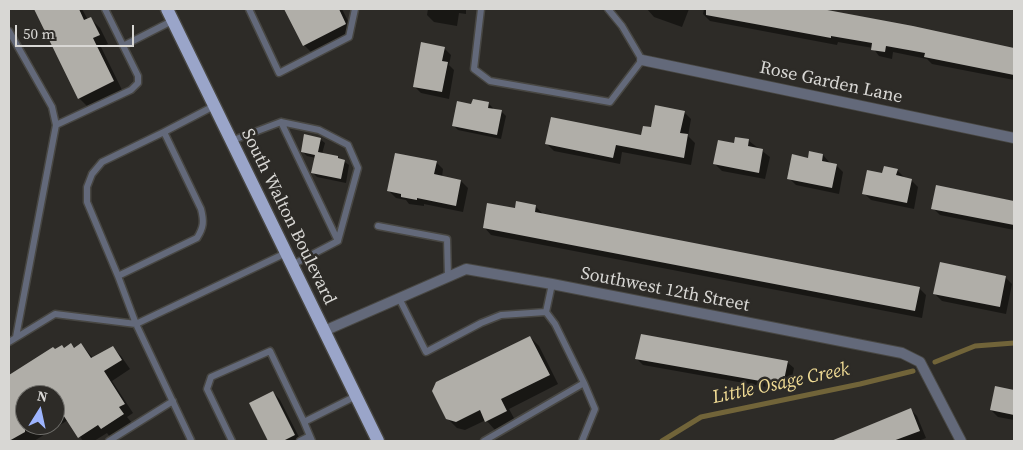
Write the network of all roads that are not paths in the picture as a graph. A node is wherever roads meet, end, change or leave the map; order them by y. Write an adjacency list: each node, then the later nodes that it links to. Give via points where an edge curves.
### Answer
1 (105, 9): 8 (lane)
2 (249, 9): 3 (lane, via 279,73 348,36)
3 (355, 9)
4 (480, 9): 9 (lane, via 474,69 490,80 610,102)
5 (608, 9): 9 (lane)
6 (170, 15): 8 (lane); 10 (main road, South Walton Boulevard)
7 (9, 31): 12 (lane, via 52,107)
8 (123, 46): 12 (lane, via 138,76 138,84 132,90)
9 (642, 60): 14 (street, Rose Garden Lane)
10 (214, 106): 13 (lane); 15 (main road, South Walton Boulevard)
11 (281, 122): 15 (lane); 17 (lane); 17 (lane, via 318,130 348,145 358,168)
12 (56, 125): 27 (lane)
13 (164, 132): 20 (lane, via 102,162 86,187 87,202); 20 (lane, via 201,209 202,230 197,238)
14 (1014, 138)
15 (231, 141): 18 (main road, South Walton Boulevard)
16 (378, 226): 21 (lane, via 447,239)
17 (338, 241): 19 (lane)
18 (286, 252): 19 (main road, South Walton Boulevard); 25 (lane)
19 (292, 265): 26 (main road, South Walton Boulevard)
20 (118, 276): 25 (lane)
21 (448, 277): 22 (street, Southwest 12th Street, via 466,269); 23 (street, Southwest 12th Street)
22 (552, 284): 24 (lane); 41 (street, Southwest 12th Street, via 902,353 920,362)
23 (399, 298): 24 (lane, via 426,352 501,315); 26 (street, Southwest 12th Street)
24 (546, 312): 29 (lane)
25 (136, 324): 27 (lane, via 55,314); 31 (lane)
26 (324, 330): 30 (main road, South Walton Boulevard)
27 (16, 337): 28 (lane)
28 (9, 342)
29 (584, 383): 39 (lane); 40 (lane, via 595,410)
30 (356, 396): 32 (lane); 38 (main road, South Walton Boulevard)
31 (173, 401): 34 (lane); 35 (lane)
32 (304, 422): 33 (lane); 36 (lane, via 270,351 211,377 207,388)
33 (311, 439): 37 (lane)
34 (109, 441)
35 (191, 441)
36 (232, 441)
37 (300, 441)
38 (378, 441)
39 (484, 441)
40 (582, 441)
41 (961, 441)

